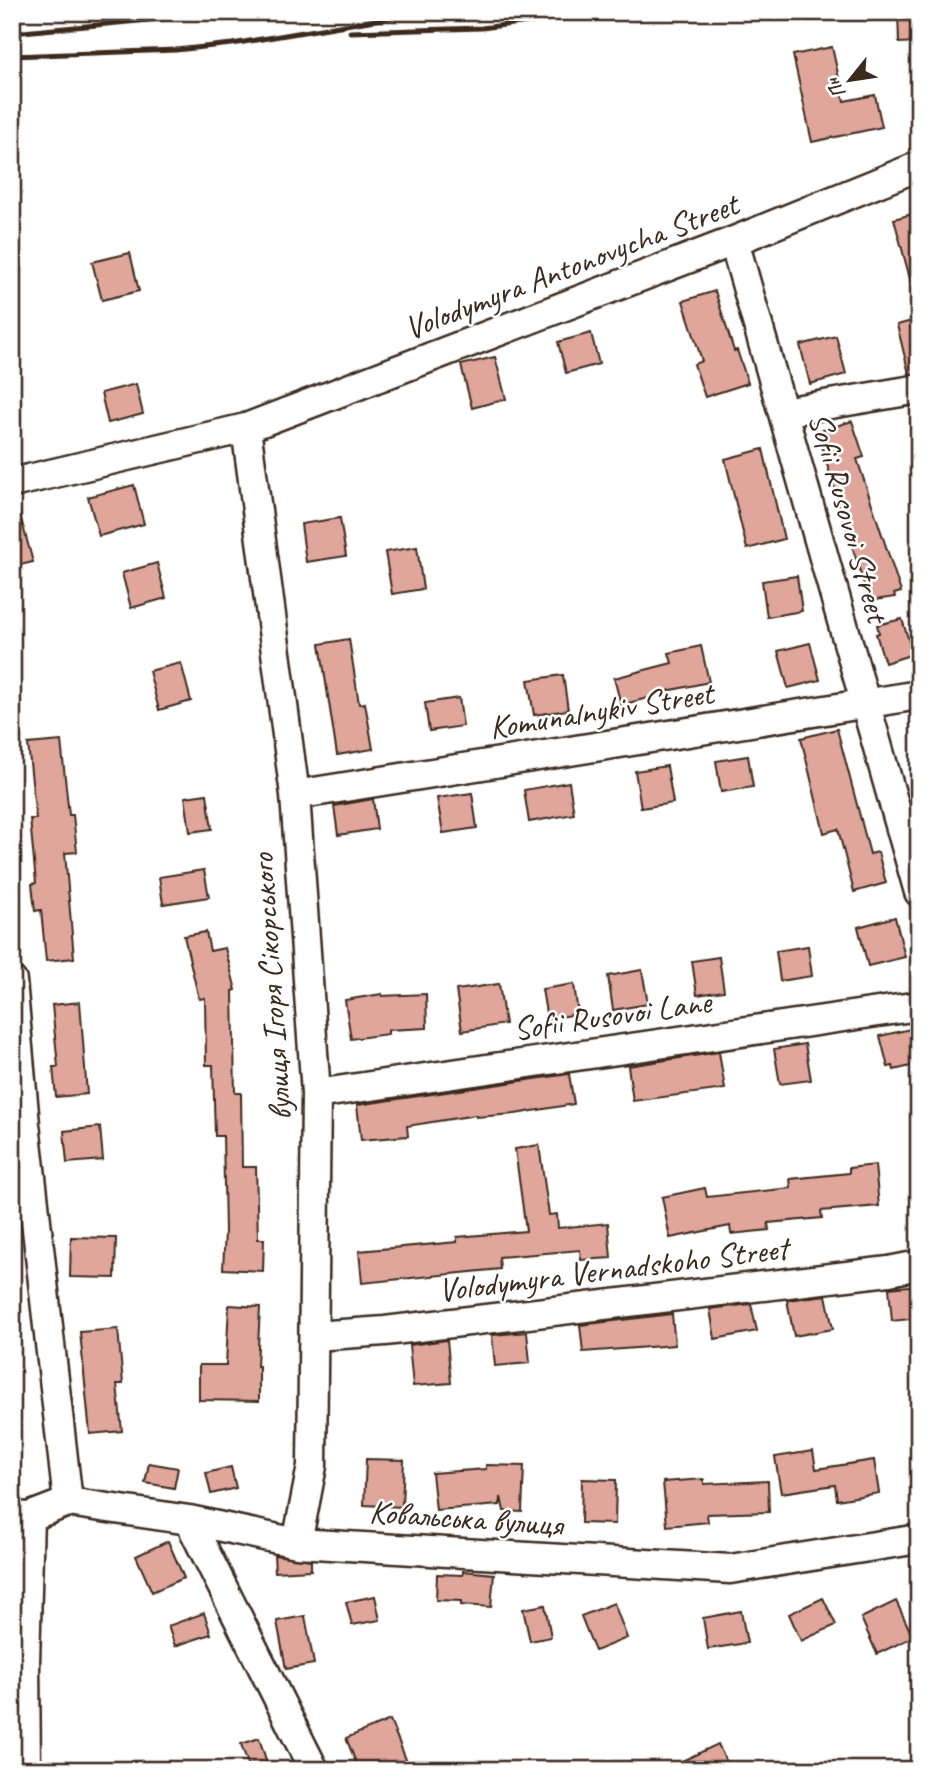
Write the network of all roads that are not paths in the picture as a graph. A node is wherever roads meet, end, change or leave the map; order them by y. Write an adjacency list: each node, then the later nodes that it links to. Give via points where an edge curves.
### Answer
1 (919, 166): 2 (street, Volodymyra Antonovycha Street)
2 (734, 242): 4 (street, Sofii Rusovoi Street); 5 (street, Volodymyra Antonovycha Street)
3 (919, 390): 4 (street)
4 (783, 412): 8 (street, Sofii Rusovoi Street)
5 (246, 428): 6 (street, Volodymyra Antonovycha Street); 9 (street, вулиця Ігоря Сікорського)
6 (12, 483)
7 (919, 695): 8 (street, Komunalnykiv Street)
8 (865, 704): 9 (street, Komunalnykiv Street); 10 (street, Sofii Rusovoi Street)
9 (295, 795): 13 (street, вулиця Ігоря Сікорського)
10 (919, 892)
11 (12, 981): 14 (street)
12 (919, 1006): 13 (street, Sofii Rusovoi Lane)
13 (316, 1094): 16 (street, вулиця Ігоря Сікорського)
14 (18, 1124): 17 (street)
15 (919, 1265): 16 (street, Volodymyra Vernadskoho Street)
16 (314, 1336): 21 (street, вулиця Ігоря Сікорського, via 312,1465)
17 (68, 1502): 18 (street, Ковальська вулиця); 19 (street, Ковальська вулиця)
18 (20, 1517): 22 (street)
19 (189, 1520): 21 (street, Ковальська вулиця); 24 (street)
20 (919, 1539): 21 (street, Ковальська вулиця, via 730,1569)
21 (297, 1543)
22 (19, 1663): 23 (street)
23 (26, 1770)
24 (314, 1770)

